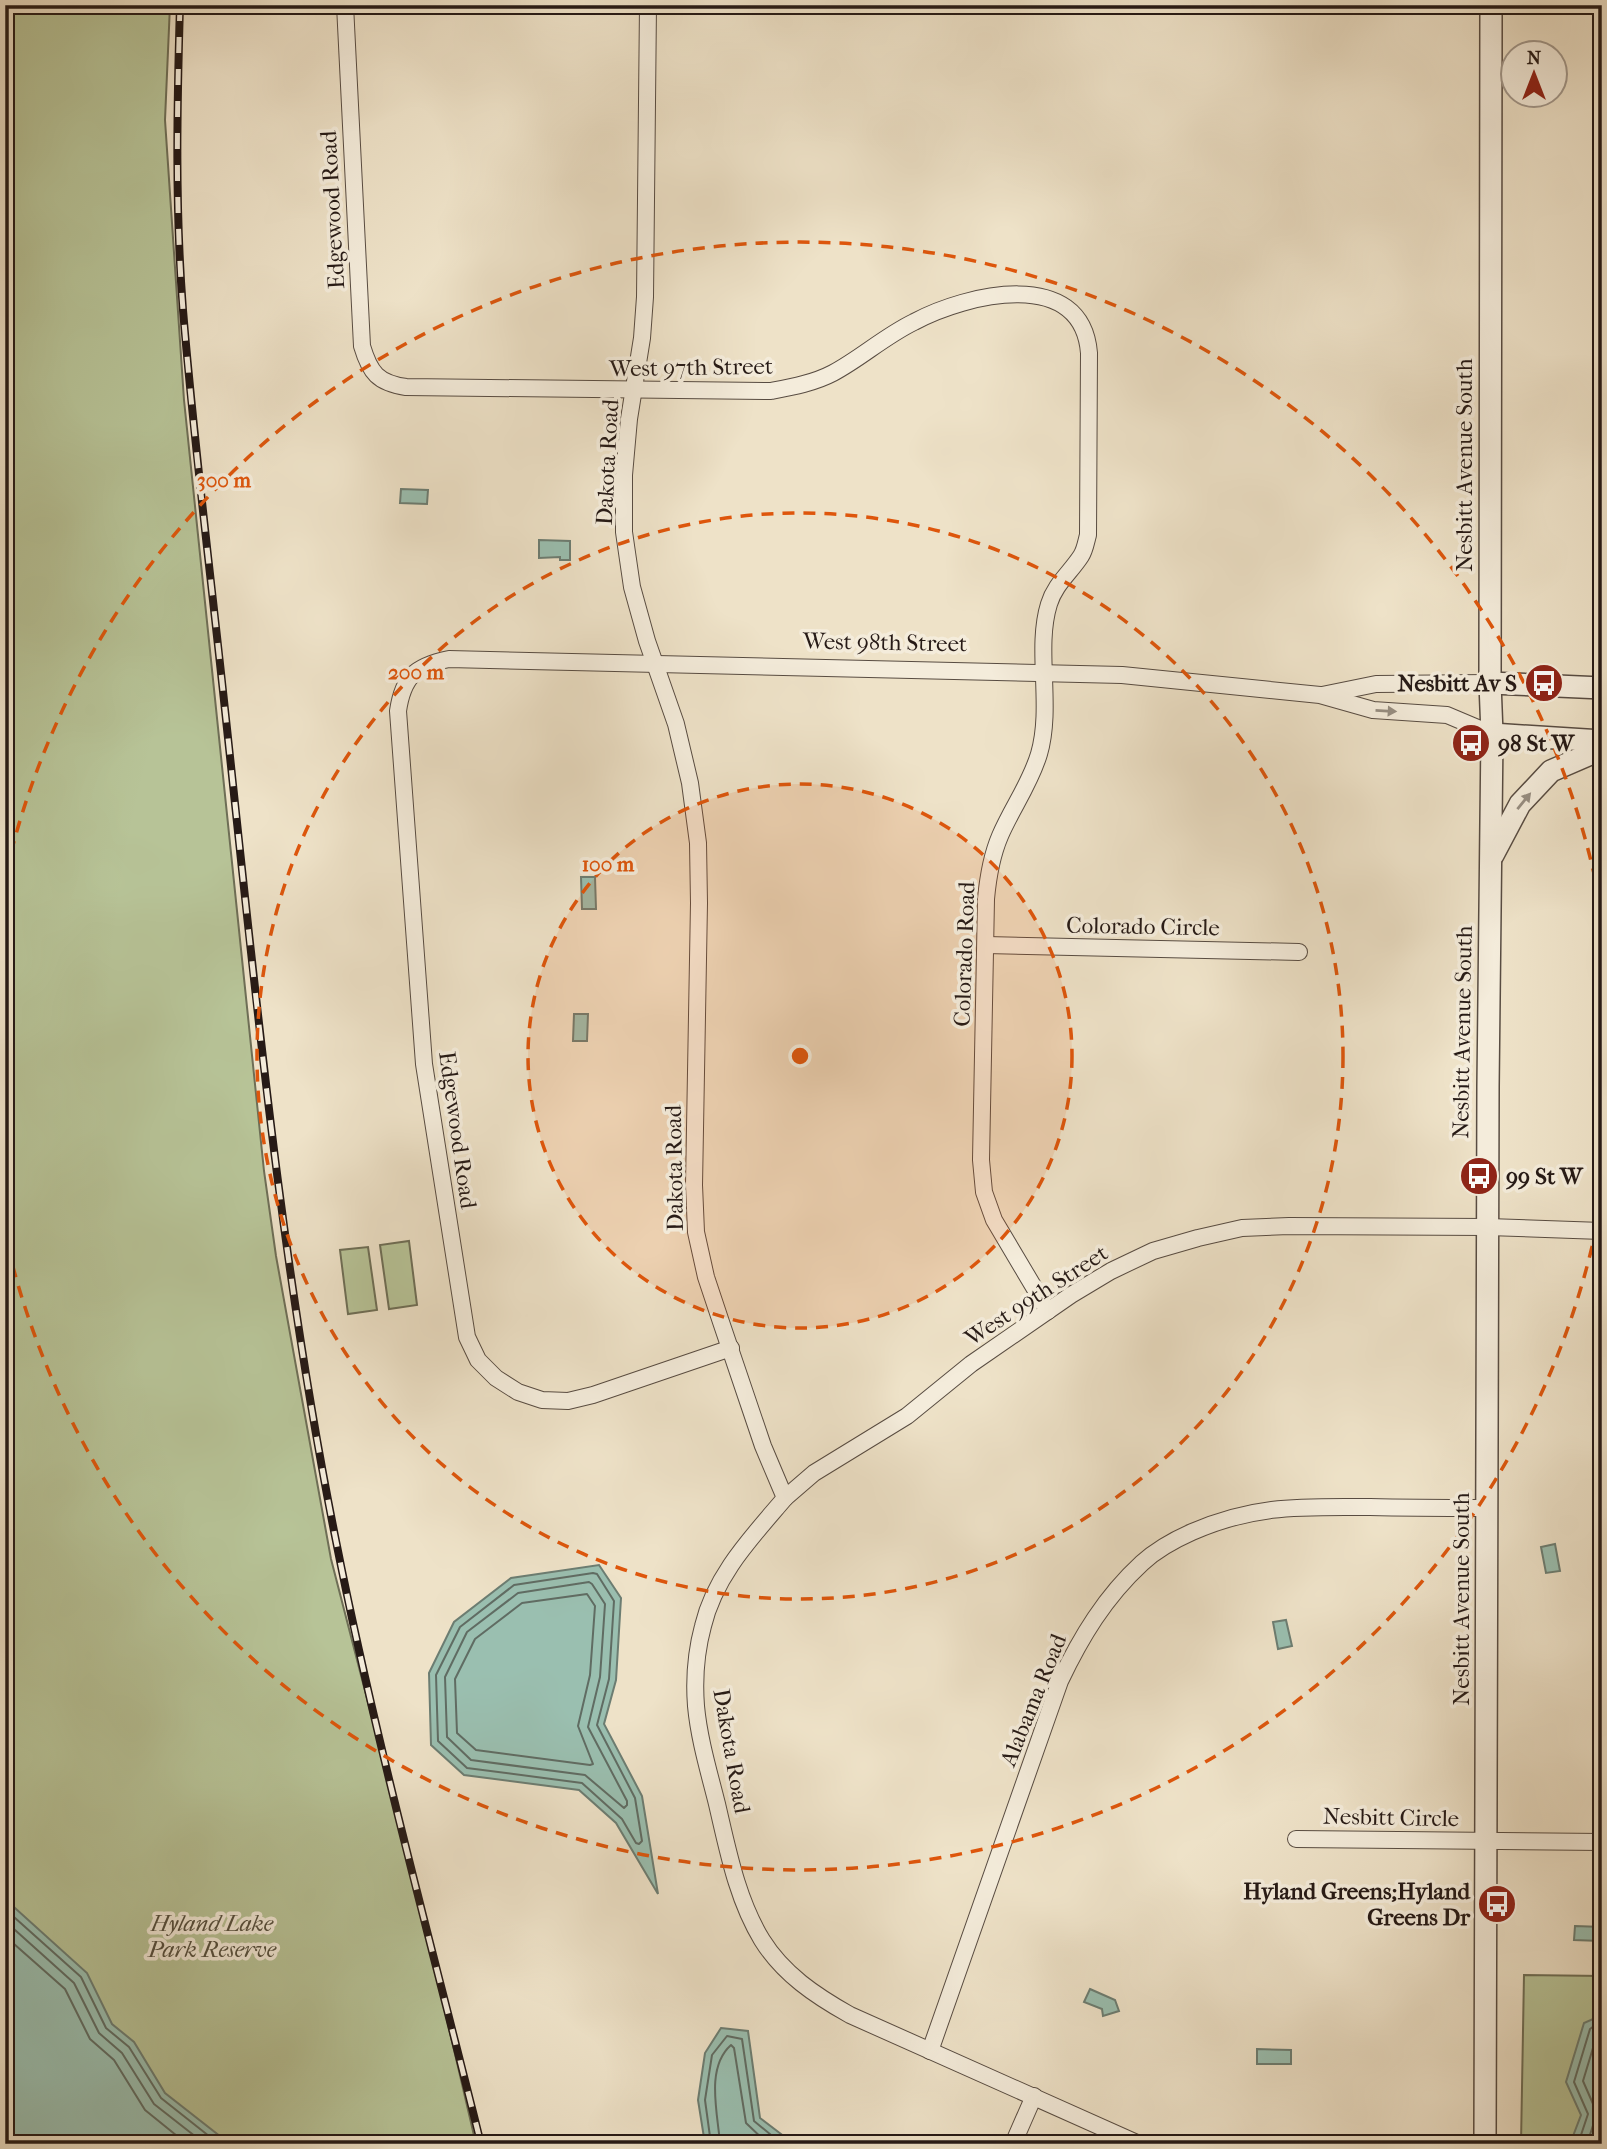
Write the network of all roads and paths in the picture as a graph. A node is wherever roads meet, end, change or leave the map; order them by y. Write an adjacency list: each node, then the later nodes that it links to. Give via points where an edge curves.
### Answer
1 (345, 5): 5 (street, Edgewood Road, via 362,346 377,376)
2 (648, 5): 6 (street, Dakota Road, via 645,297)
3 (1491, 5): 10 (street, Nesbitt Avenue South)
4 (1089, 353): 6 (street, West 97th Street, via 1088,336 1068,307 1052,299 1006,296 942,308 831,374 803,384 742,393); 9 (street, Colorado Road, via 1088,535 1083,554 1057,585 1048,604)
5 (406, 387): 6 (street, West 97th Street)
6 (634, 391): 8 (street, Dakota Road, via 624,475 624,532 632,587)
7 (449, 659): 8 (street, West 98th Street); 22 (street, Edgewood Road, via 429,663 411,675 401,692 398,711 424,1064 467,1337 478,1360 496,1378 517,1392 542,1400 568,1401 593,1395)
8 (655, 663): 9 (street, West 98th Street); 22 (street, Dakota Road, via 676,724 698,843 696,1232)
9 (1045, 672): 12 (street, West 98th Street); 17 (street, Colorado Road, via 1040,751 989,868)
10 (1490, 683): 11 (street, West 98th Street); 12 (street, West 98th Street, via 1376,684); 13 (street, Nesbitt Avenue South)
11 (1602, 688)
12 (1320, 695): 13 (street, West 98th Street, one-way to 13, via 1373,710 1447,715)
13 (1492, 734): 14 (street, West 98th Street); 16 (street, Nesbitt Avenue South)
14 (1602, 741)
15 (1602, 748): 16 (street, one-way to 15, via 1520,804 1551,771)
16 (1490, 860): 19 (street, Nesbitt Avenue South)
17 (986, 945): 18 (street, Colorado Circle); 21 (street, Colorado Road, via 981,1160 985,1192 994,1220)
18 (1299, 952)
19 (1488, 1227): 20 (street, West 99th Street); 21 (street, West 99th Street, via 1242,1228 1153,1251); 24 (street, Nesbitt Avenue South)
20 (1602, 1231)
21 (1048, 1311): 23 (street, West 99th Street, via 907,1416 814,1473)
22 (731, 1348): 23 (street, Dakota Road)
23 (785, 1498): 28 (street, Dakota Road, via 737,1554 716,1589 696,1665 703,1745 734,1873 745,1909 763,1942 788,1972 817,1997)
24 (1488, 1508): 26 (street, Nesbitt Avenue South); 28 (street, Alabama Road, via 1289,1507 1250,1512 1176,1539 1143,1561 1109,1597 1081,1637 1060,1681)
25 (1296, 1839): 26 (street, Nesbitt Circle)
26 (1486, 1841): 27 (street, Nesbitt Circle); 32 (street, Nesbitt Avenue South)
27 (1602, 1842)
28 (930, 2051): 29 (street, Dakota Road)
29 (1034, 2096): 30 (street); 31 (street, Dakota Road)
30 (1013, 2144)
31 (1139, 2144)
32 (1485, 2144)

